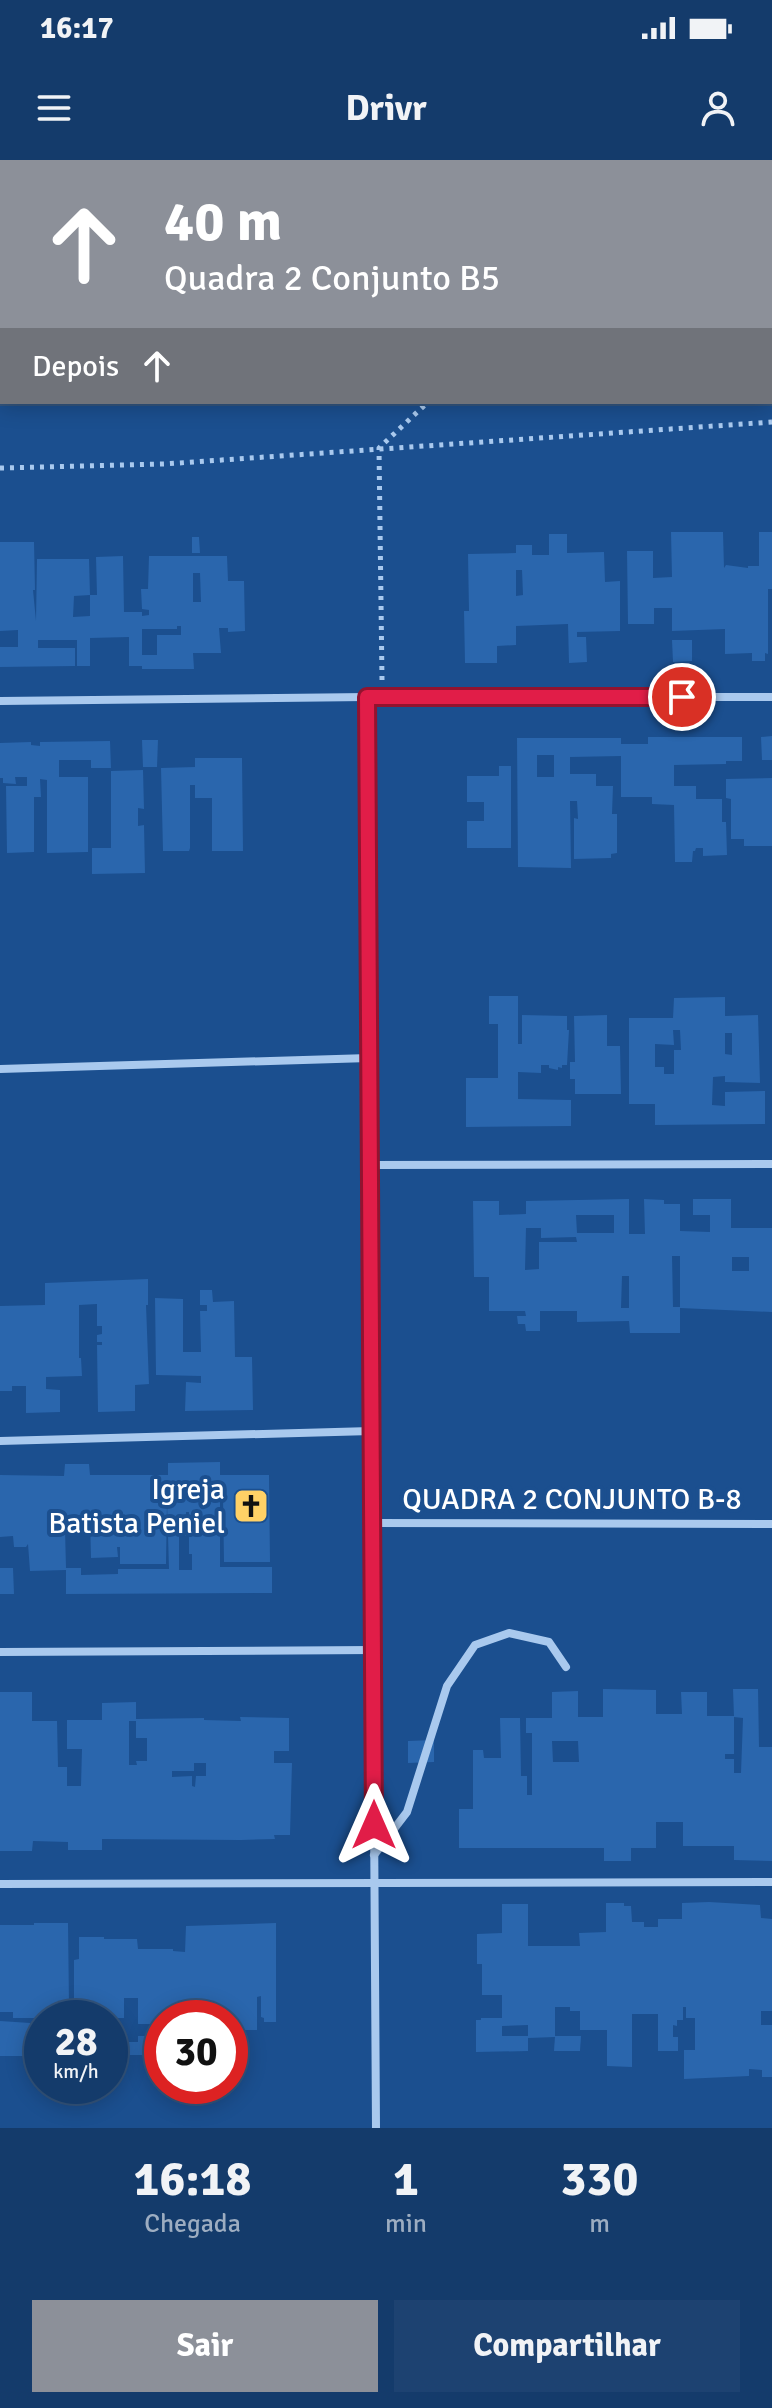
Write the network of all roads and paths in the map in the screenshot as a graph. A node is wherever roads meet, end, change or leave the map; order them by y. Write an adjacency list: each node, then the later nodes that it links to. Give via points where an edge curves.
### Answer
1 (426, 404): 3 (path)
2 (772, 422): 3 (path)
3 (379, 448): 4 (path, via 164,464); 6 (path)
4 (0, 468)
5 (367, 697): 6 (street); 8 (street); 9 (street)
6 (382, 697): 7 (street)
7 (772, 697)
8 (0, 701)
9 (369, 1058): 10 (street); 12 (street)
10 (0, 1069)
11 (772, 1164): 12 (street)
12 (370, 1165): 13 (street)
13 (371, 1431): 14 (street); 15 (street)
14 (0, 1441)
15 (372, 1523): 16 (street, QUADRA 2 CONJUNTO B-8); 17 (street)
16 (772, 1524)
17 (373, 1650): 18 (street); 20 (street)
18 (0, 1652)
19 (566, 1667): 20 (street, via 549,1642 509,1633 475,1645 447,1686 407,1812)
20 (374, 1855): 21 (street)
21 (374, 1882): 22 (street); 23 (street); 24 (street)
22 (772, 1882)
23 (0, 1884)
24 (376, 2128)

